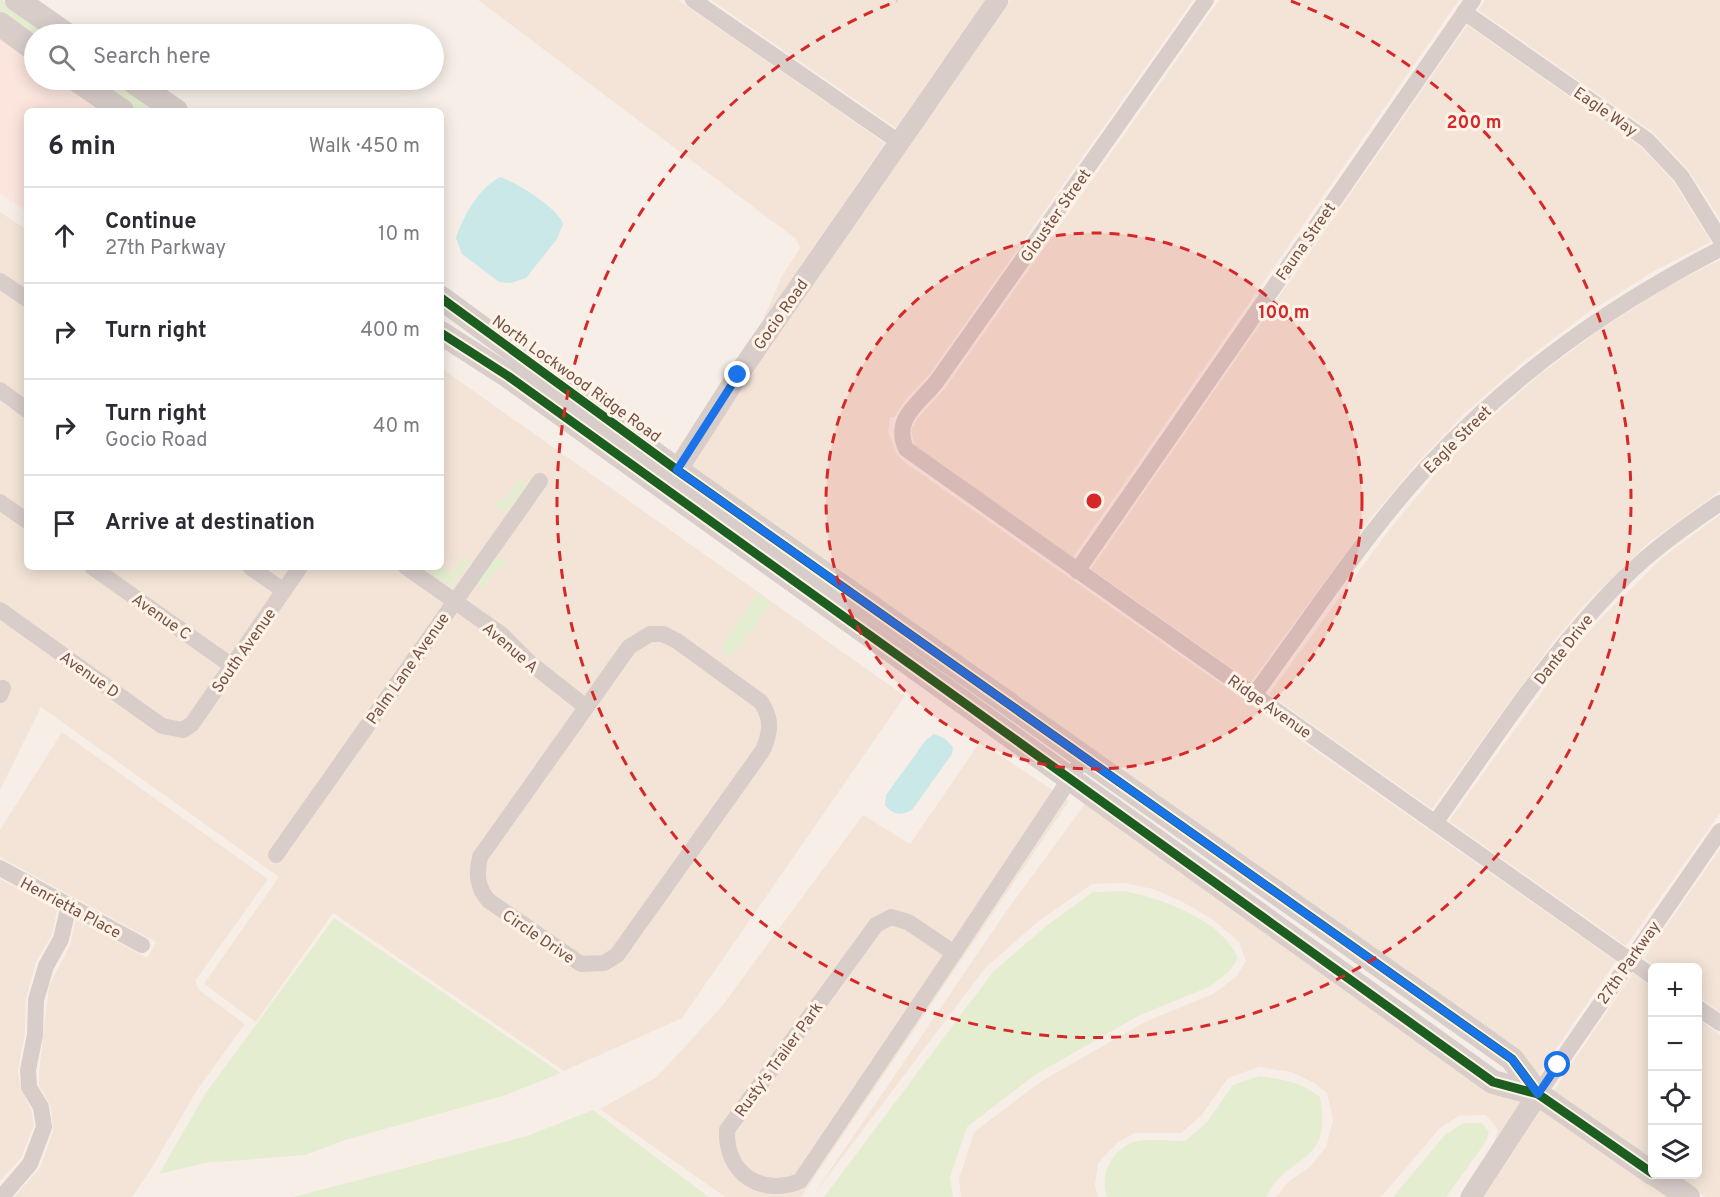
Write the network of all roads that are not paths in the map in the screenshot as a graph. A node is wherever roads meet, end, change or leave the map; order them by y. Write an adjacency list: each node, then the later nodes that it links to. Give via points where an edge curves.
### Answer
1 (17, 0): 7 (main road)
2 (693, 0): 13 (street)
3 (998, 0): 13 (street, Gocio Road)
4 (1206, 0): 24 (street, Glouster Street)
5 (1468, 6): 14 (street, Eagle Way, via 1647,140 1681,176); 34 (street, Fauna Street)
6 (0, 24): 8 (main road)
7 (52, 24)
8 (24, 42)
9 (92, 90): 11 (main road)
10 (146, 90): 12 (main road)
11 (118, 108)
12 (172, 108)
13 (899, 142): 25 (street, Gocio Road)
14 (1720, 239)
15 (1720, 249): 39 (street, Eagle Street, via 1593,322 1531,368 1473,420 1381,524)
16 (0, 280): 17 (street)
17 (24, 297)
18 (444, 300): 20 (main road, North Lockwood Ridge Road)
19 (444, 310): 20 (main road)
20 (477, 324): 25 (main road, North Lockwood Ridge Road)
21 (444, 335): 25 (main road, North Lockwood Ridge Road)
22 (0, 390): 23 (street)
23 (24, 408)
24 (901, 427): 34 (street, Ridge Avenue, via 908,453)
25 (671, 479): 42 (main road, North Lockwood Ridge Road); 43 (main road, North Lockwood Ridge Road)
26 (540, 481): 36 (street, Palm Lane Avenue)
27 (0, 502): 29 (street)
28 (1720, 502): 44 (street, Dante Drive, via 1655,551 1592,612 1559,651)
29 (24, 519)
30 (96, 570): 38 (street, Avenue C)
31 (254, 570): 35 (street)
32 (298, 570): 35 (street, South Avenue)
33 (410, 570): 36 (street, Avenue A)
34 (1077, 571): 39 (street, Ridge Avenue)
35 (284, 591): 38 (street, South Avenue)
36 (454, 601): 40 (street, Avenue A, via 501,634 530,663); 46 (street, Palm Lane Avenue)
37 (0, 610): 41 (street, Avenue D, via 162,726)
38 (232, 666): 41 (street, South Avenue, via 192,724)
39 (1254, 695): 44 (street, Ridge Avenue)
40 (586, 707): 40 (street, Circle Drive, via 480,857 477,880 489,901 572,960 592,966 617,955 763,750 770,723 761,702 677,640 658,634 644,636 629,647)
41 (183, 730)
42 (1086, 756): 43 (street, Rusty's Trailer Park); 55 (main road, North Lockwood Ridge Road, via 1512,1059)
43 (1071, 778): 50 (street, Rusty's Trailer Park); 55 (main road, North Lockwood Ridge Road, via 1493,1082)
44 (1435, 823): 51 (street, Ridge Avenue)
45 (1720, 831): 51 (street, 27th Parkway)
46 (276, 855)
47 (0, 868): 48 (street, Henrietta Place)
48 (69, 905): 49 (street, Henrietta Place); 58 (street, via 61,939 46,966 36,1000 29,1078 44,1127 30,1164)
49 (142, 945)
50 (954, 953): 50 (street, Rusty's Trailer Park, via 900,918 883,919 876,925 727,1130 730,1158 739,1170 759,1185 774,1188 800,1181)
51 (1630, 960): 52 (street, Ridge Avenue); 55 (street, 27th Parkway)
52 (1648, 973)
53 (1702, 1011): 54 (street)
54 (1720, 1023)
55 (1538, 1094): 56 (main road, North Lockwood Ridge Road); 59 (street)
56 (1648, 1170)
57 (1661, 1179): 60 (main road, North Lockwood Ridge Road)
58 (5, 1193)
59 (1471, 1197)
60 (1688, 1197)

